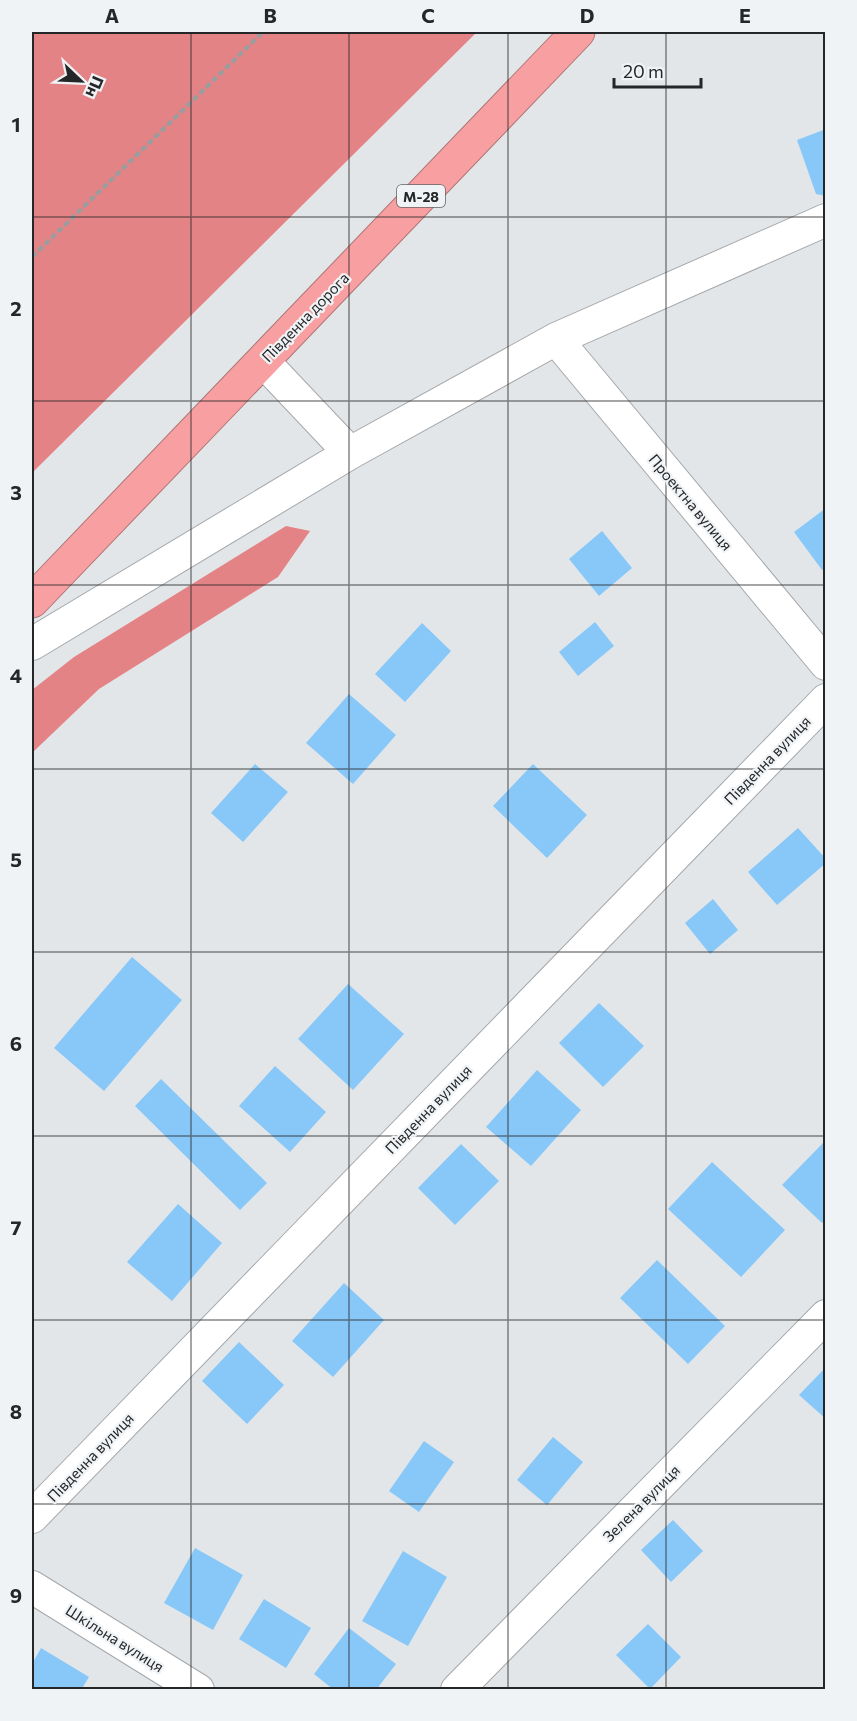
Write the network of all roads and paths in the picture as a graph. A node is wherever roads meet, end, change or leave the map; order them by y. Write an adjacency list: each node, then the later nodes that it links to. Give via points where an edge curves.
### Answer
1 (263, 32): 4 (path)
2 (578, 32): 6 (highway, Південна дорога / М-28)
3 (825, 220): 5 (street)
4 (32, 257)
5 (556, 339): 7 (street); 10 (street, Проектна вулиця)
6 (262, 361): 7 (street); 8 (highway, Південна дорога / М-28)
7 (350, 453): 9 (street)
8 (32, 601)
9 (32, 644)
10 (825, 664)
11 (825, 700): 13 (street, Південна вулиця)
12 (825, 1316): 16 (street, Зелена вулиця)
13 (32, 1517)
14 (32, 1587): 15 (street, Шкільна вулиця)
15 (198, 1689)
16 (457, 1689)

